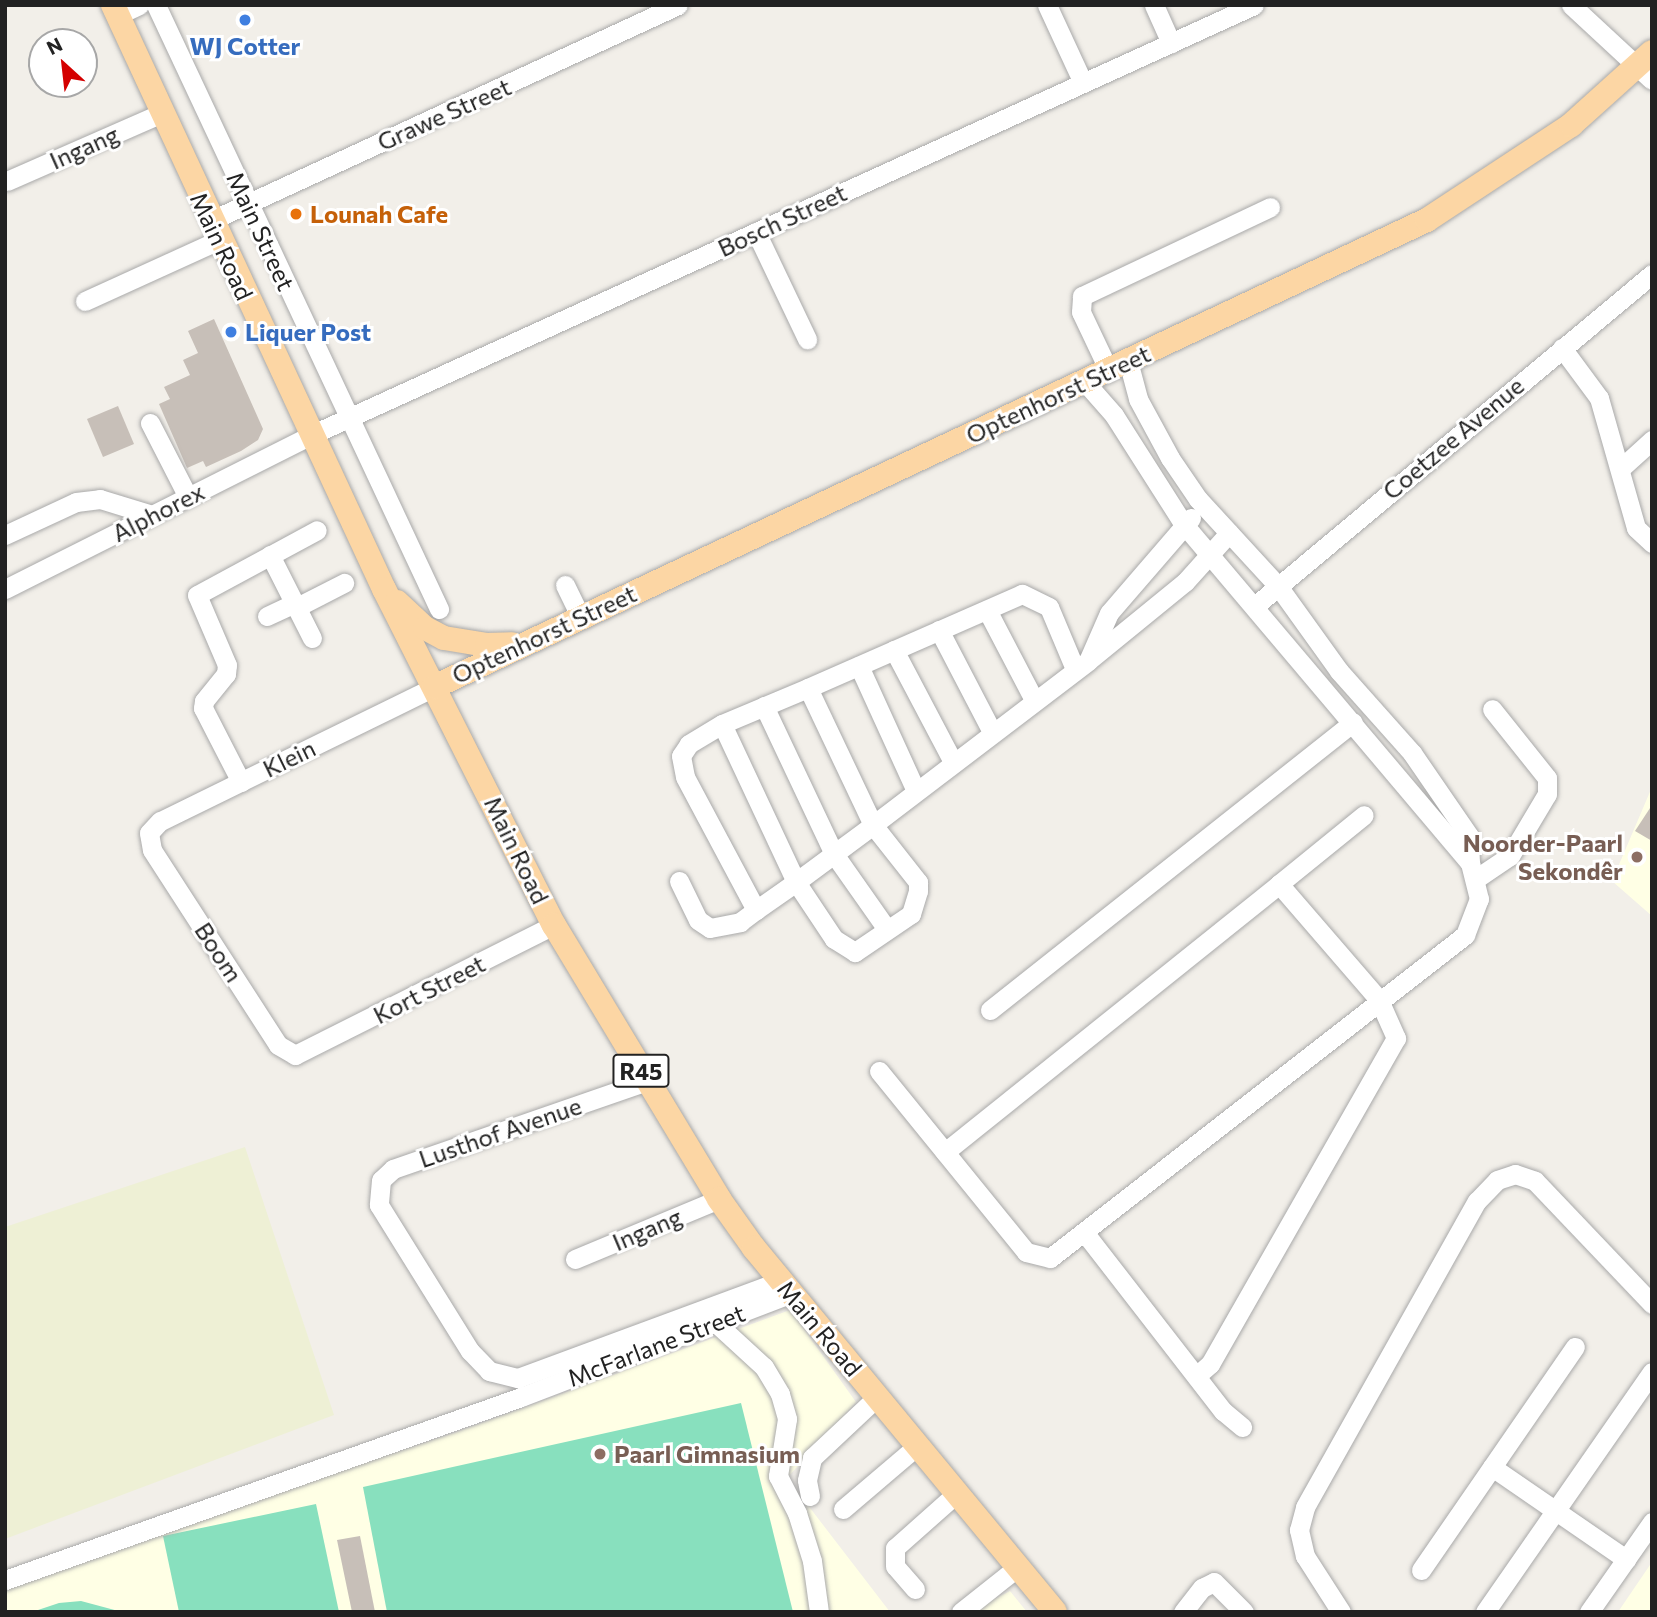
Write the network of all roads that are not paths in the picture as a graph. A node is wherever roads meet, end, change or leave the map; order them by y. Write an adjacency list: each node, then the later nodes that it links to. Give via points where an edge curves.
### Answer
1 (156, 5): 13 (street, Main Street)
2 (678, 5): 13 (street, Grawe Street)
3 (1047, 5): 10 (street)
4 (1154, 5): 8 (street)
5 (1254, 5): 8 (street, Bosch Street)
6 (1571, 5): 9 (street)
7 (124, 9): 11 (main road, Main Road / R45)
8 (1171, 43): 10 (street, Bosch Street)
9 (1647, 66): 21 (main road, Optenhorst Street, via 1571,125 1427,220)
10 (1083, 83): 16 (street, Bosch Street)
11 (162, 113): 12 (street, Ingang); 15 (main road, Main Road / R45)
12 (6, 181)
13 (248, 204): 15 (street, Grawe Street); 23 (street, Main Street)
14 (1270, 207): 21 (street, via 1082,296 1082,312)
15 (215, 231): 18 (street, Grawe Street); 25 (main road, Main Road / R45)
16 (756, 232): 19 (street); 23 (street, Bosch Street)
17 (1652, 274): 20 (street, Coetzee Avenue)
18 (85, 301)
19 (807, 339)
20 (1562, 348): 27 (street, via 1599,398); 40 (street, Coetzee Avenue)
21 (1119, 366): 22 (main road, Optenhorst Street); 29 (street, via 1156,436)
22 (1085, 382): 31 (street, via 1114,415); 48 (main road, Optenhorst Street)
23 (349, 418): 25 (street, Bosch Street); 45 (street, Main Street)
24 (150, 423): 28 (street)
25 (311, 435): 28 (street, Alphorex); 42 (main road, Main Road / R45)
26 (1652, 440): 27 (street)
27 (1620, 469): 35 (street, via 1636,528)
28 (188, 497): 30 (street, Alphorex)
29 (1205, 507): 31 (street); 33 (street)
30 (152, 515): 34 (street, via 100,499 76,502); 41 (street, Alphorex)
31 (1184, 525): 36 (street); 53 (street, via 1110,614)
32 (317, 530): 37 (street)
33 (1229, 533): 36 (street); 40 (street)
34 (5, 536)
35 (1652, 543)
36 (1208, 552): 44 (street); 53 (street, via 1185,582)
37 (270, 555): 43 (street); 64 (street, via 197,595 227,665 226,674 203,708)
38 (344, 583): 43 (street)
39 (565, 584): 48 (street)
40 (1278, 586): 44 (street, Coetzee Avenue); 70 (street, via 1339,671 1438,790 1469,836)
41 (5, 589)
42 (384, 589): 51 (main road, via 413,619 444,638 487,645); 55 (main road, Main Road / R45)
43 (296, 605): 47 (street); 50 (street)
44 (1256, 605): 60 (street)
45 (439, 609)
46 (987, 610): 49 (street); 53 (street, via 1022,594 1034,596 1049,607); 57 (street)
47 (267, 616)
48 (580, 616): 51 (main road, Optenhorst Street)
49 (939, 630): 52 (street); 62 (street)
50 (312, 638)
51 (524, 642): 55 (main road, Optenhorst Street)
52 (894, 650): 54 (street); 63 (street)
53 (1081, 665): 57 (street)
54 (859, 666): 56 (street); 65 (street)
55 (433, 687): 64 (street, Klein); 75 (main road, Main Road / R45)
56 (808, 688): 58 (street); 67 (street)
57 (1034, 700): 62 (street)
58 (764, 706): 61 (street); 69 (street)
59 (1492, 709): 70 (street, via 1547,779 1547,794 1510,856)
60 (1353, 722): 70 (street); 78 (street)
61 (722, 724): 72 (street); 74 (street, via 689,744 681,756 685,777)
62 (992, 732): 63 (street)
63 (953, 762): 65 (street)
64 (241, 782): 68 (street, Klein, via 160,821)
65 (916, 791): 67 (street)
66 (1364, 815): 73 (street)
67 (873, 825): 69 (street); 76 (street, via 918,881 911,914)
68 (149, 833): 79 (street, Boom, via 152,850 278,1045 289,1054)
69 (834, 854): 72 (street); 76 (street)
70 (1474, 871): 77 (street, via 1479,899 1465,935)
71 (679, 881): 74 (street, via 698,920 710,928 740,922)
72 (796, 882): 74 (street); 76 (street, via 819,920 847,950 855,952)
73 (1279, 884): 77 (street); 82 (street)
74 (756, 910)
75 (554, 925): 79 (street, Kort Street); 81 (main road, Main Road / R45)
76 (886, 928)
77 (1379, 1000): 84 (street); 91 (street, via 1396,1030 1394,1047 1210,1364)
78 (990, 1010)
79 (304, 1053)
80 (879, 1071): 82 (street)
81 (647, 1081): 83 (main road, Main Road / R45); 86 (street, Lusthof Avenue, via 393,1169 377,1186 379,1205 470,1351 498,1376 530,1374)
82 (945, 1152): 84 (street, via 1026,1252 1050,1258)
83 (719, 1199): 85 (street, Ingang); 86 (main road, Main Road / R45)
84 (1084, 1232): 91 (street)
85 (575, 1259)
86 (785, 1287): 88 (street, McFarlane Street); 92 (main road, Main Road / R45)
87 (1652, 1304): 111 (street, via 1535,1181 1515,1174 1497,1180 1477,1201 1305,1507 1299,1530 1306,1556)
88 (716, 1323): 104 (street, McFarlane Street, via 522,1397); 106 (street, via 764,1367 780,1394 787,1419 778,1476 797,1513 812,1562)
89 (1575, 1347): 95 (street)
90 (1652, 1372): 99 (street)
91 (1196, 1376): 93 (street)
92 (877, 1397): 94 (main road, Main Road / R45); 97 (street, via 812,1458 807,1480)
93 (1242, 1427)
94 (917, 1446): 96 (main road, Main Road / R45); 98 (street)
95 (1492, 1467): 99 (street); 103 (street)
96 (957, 1493): 102 (main road, Main Road / R45); 105 (street, via 895,1548 895,1566)
97 (810, 1496)
98 (843, 1509)
99 (1557, 1511): 101 (street); 112 (street)
100 (1652, 1522): 101 (street)
101 (1626, 1559): 113 (street)
102 (1019, 1566): 107 (street); 108 (main road, Main Road / R45)
103 (1421, 1570)
104 (5, 1580)
105 (915, 1589)
106 (819, 1612)
107 (961, 1612)
108 (1055, 1612)
109 (1183, 1612): 110 (street, via 1202,1588 1214,1582)
110 (1244, 1612)
111 (1342, 1612)
112 (1485, 1612)
113 (1589, 1612)

